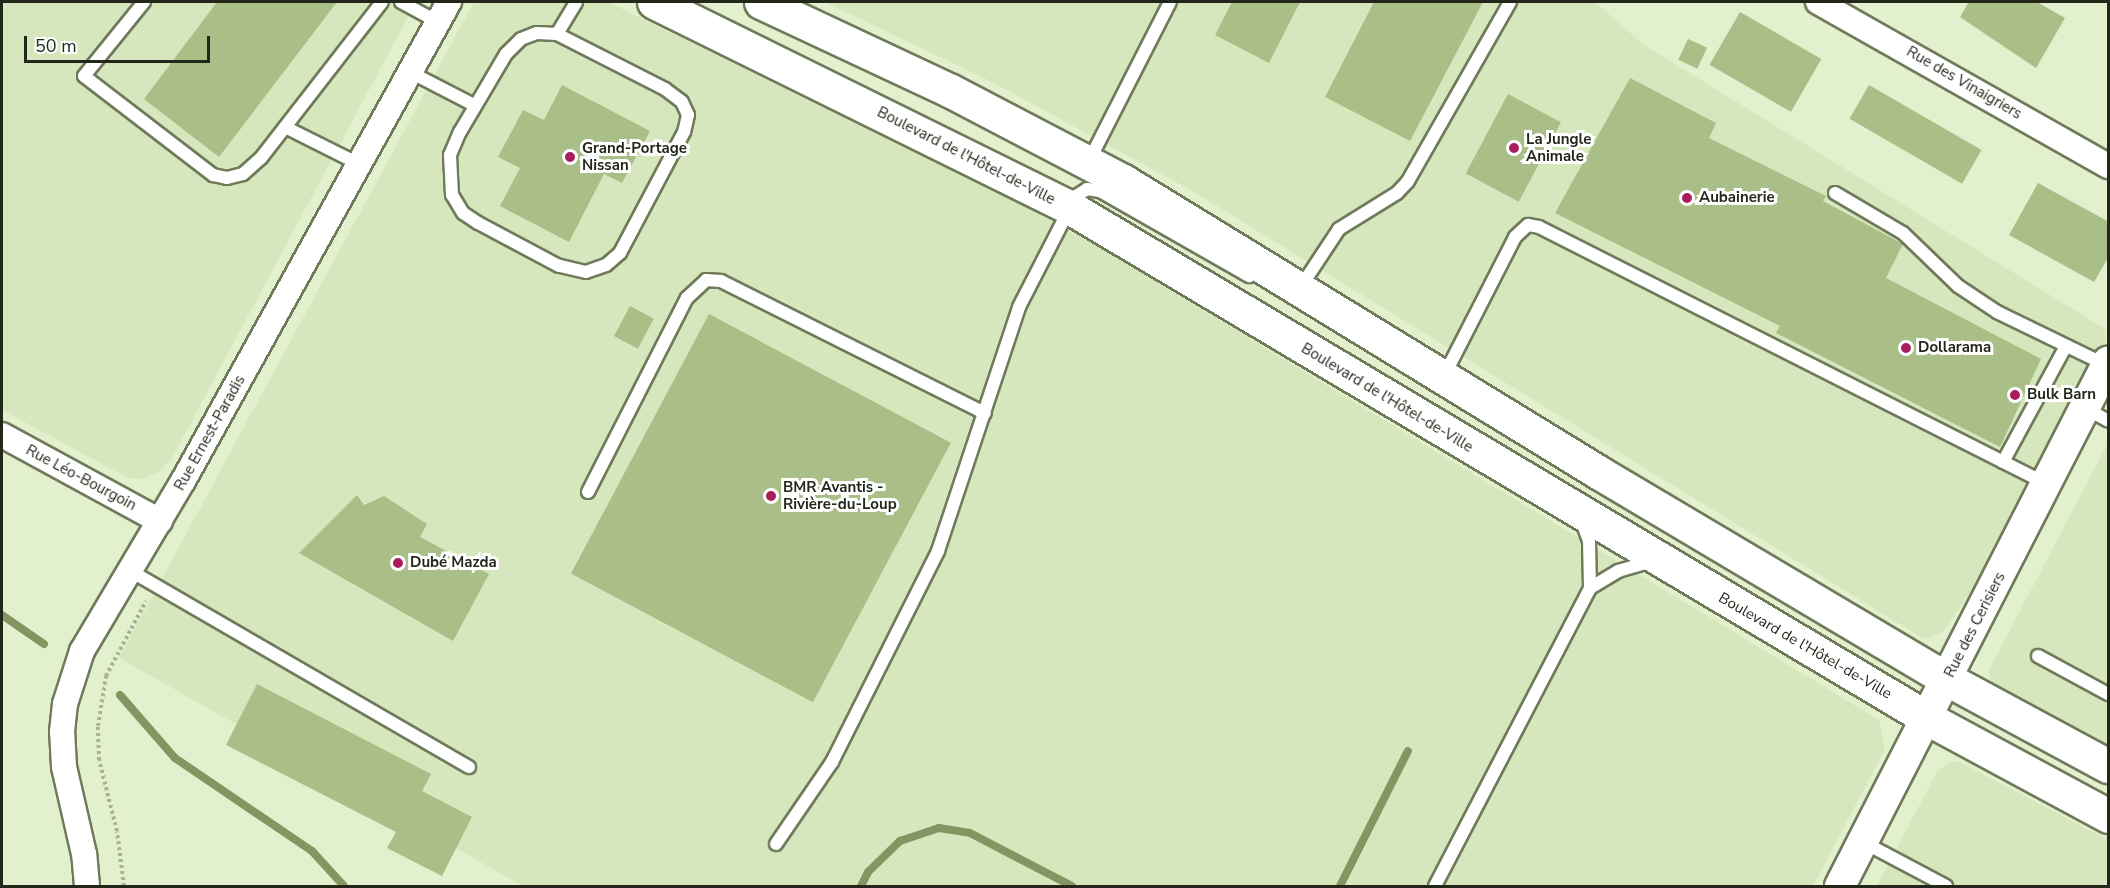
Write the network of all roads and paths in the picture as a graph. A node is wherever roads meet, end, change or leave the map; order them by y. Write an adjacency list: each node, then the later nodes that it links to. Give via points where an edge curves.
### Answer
1 (144, 2): 15 (lane, via 84,76 213,174 227,178 243,174)
2 (382, 2): 15 (lane)
3 (401, 2): 11 (lane)
4 (576, 2): 12 (lane)
5 (654, 2): 20 (main road, Boulevard de l'Hôtel-de-Ville)
6 (761, 2): 10 (main road)
7 (1170, 2): 16 (lane)
8 (1510, 2): 21 (lane, via 1408,181 1397,193 1339,229)
9 (1818, 2): 18 (street, Rue des Vinaigriers)
10 (798, 9): 16 (main road)
11 (443, 12): 13 (street, Rue Ernest-Paradis)
12 (558, 34): 14 (lane, via 537,33 521,39 506,54); 14 (lane, via 665,89 682,102 688,115 684,132 620,253 606,265 586,272 559,266 463,213 452,195 450,155)
13 (410, 72): 14 (lane); 17 (street, Rue Ernest-Paradis)
14 (474, 105)
15 (285, 127): 17 (lane)
16 (1089, 162): 21 (main road)
17 (359, 164): 33 (street, Rue Ernest-Paradis)
18 (2109, 166)
19 (1834, 194): 23 (lane, via 1903,233 1958,286)
20 (1069, 207): 22 (lane, via 1082,191 1094,188 1242,273); 26 (lane, via 1022,300); 32 (main road, Boulevard de l'Hôtel-de-Ville)
21 (1300, 288): 22 (main road)
22 (1359, 324): 25 (main road)
23 (2065, 348): 24 (lane); 29 (lane)
24 (2108, 364): 27 (street, Rue des Cerisiers)
25 (1444, 376): 29 (lane, via 1515,237 1528,225 1539,227); 39 (main road)
26 (985, 413): 31 (lane, via 721,281 706,280 687,298); 46 (lane, via 938,551 832,762)
27 (2097, 415): 30 (street, Rue des Cerisiers)
28 (2, 435): 33 (street, Rue Léo-Bourgoin)
29 (2003, 462): 30 (lane)
30 (2046, 484): 39 (street, Rue des Cerisiers)
31 (588, 492)
32 (1578, 512): 34 (main road, Boulevard de l'Hôtel-de-Ville); 37 (lane, via 1589,541)
33 (160, 521): 35 (street, Rue Ernest-Paradis)
34 (1659, 560): 37 (lane, via 1618,571); 41 (main road, Boulevard de l'Hôtel-de-Ville)
35 (129, 570): 36 (lane); 47 (street, Rue Ernest-Paradis, via 82,651 65,704 64,767 84,854)
36 (156, 585): 43 (lane); 48 (path, via 106,676 100,699 99,760 118,839)
37 (1590, 588): 49 (lane)
38 (2038, 656): 40 (lane)
39 (1947, 679): 41 (street, Rue des Cerisiers); 42 (main road)
40 (2109, 694)
41 (1927, 718): 44 (main road, Boulevard de l'Hôtel-de-Ville); 45 (street, Rue des Cerisiers)
42 (2109, 766)
43 (470, 767)
44 (2109, 816)
45 (1863, 842): 50 (street, Rue des Cerisiers); 51 (lane)
46 (776, 844)
47 (87, 886)
48 (124, 886)
49 (1435, 886)
50 (1840, 886)
51 (1946, 886)

